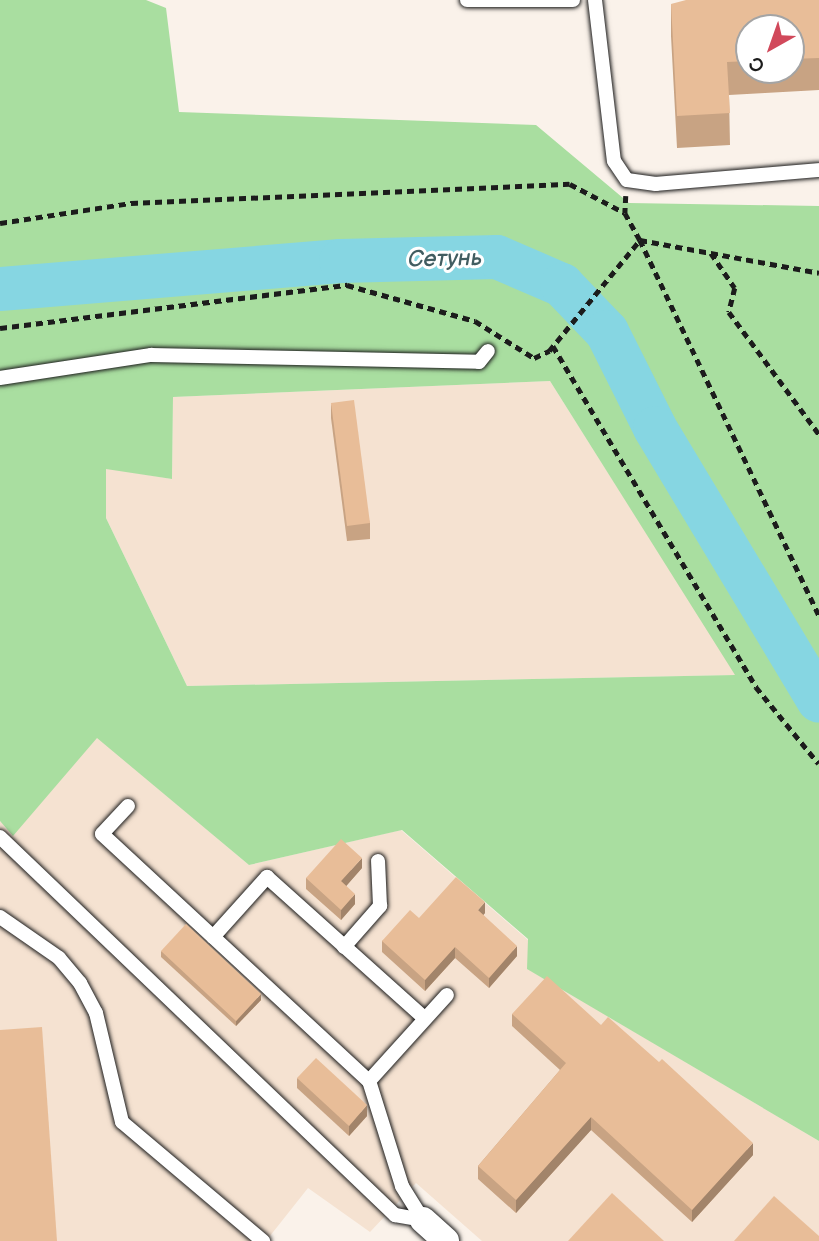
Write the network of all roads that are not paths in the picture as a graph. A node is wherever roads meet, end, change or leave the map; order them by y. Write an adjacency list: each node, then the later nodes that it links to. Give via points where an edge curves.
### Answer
1 (467, 0): 2 (lane)
2 (573, 0)
3 (595, 0): 4 (lane, via 614,161 627,180 656,184)
4 (819, 170)
5 (488, 351): 6 (lane, via 479,362 150,355)
6 (0, 378)
7 (128, 806): 11 (lane, via 102,834)
8 (0, 837): 16 (lane, via 395,1215)
9 (378, 861): 12 (lane, via 380,906)
10 (0, 917): 17 (lane, via 49,950 80,983 96,1013 122,1122)
11 (213, 937): 12 (lane, via 267,877); 15 (lane)
12 (344, 947): 14 (lane)
13 (447, 995): 14 (lane)
14 (425, 1019): 15 (lane)
15 (369, 1081): 16 (lane, via 402,1186)
16 (424, 1220): 18 (street)
17 (263, 1241)
18 (446, 1241)

